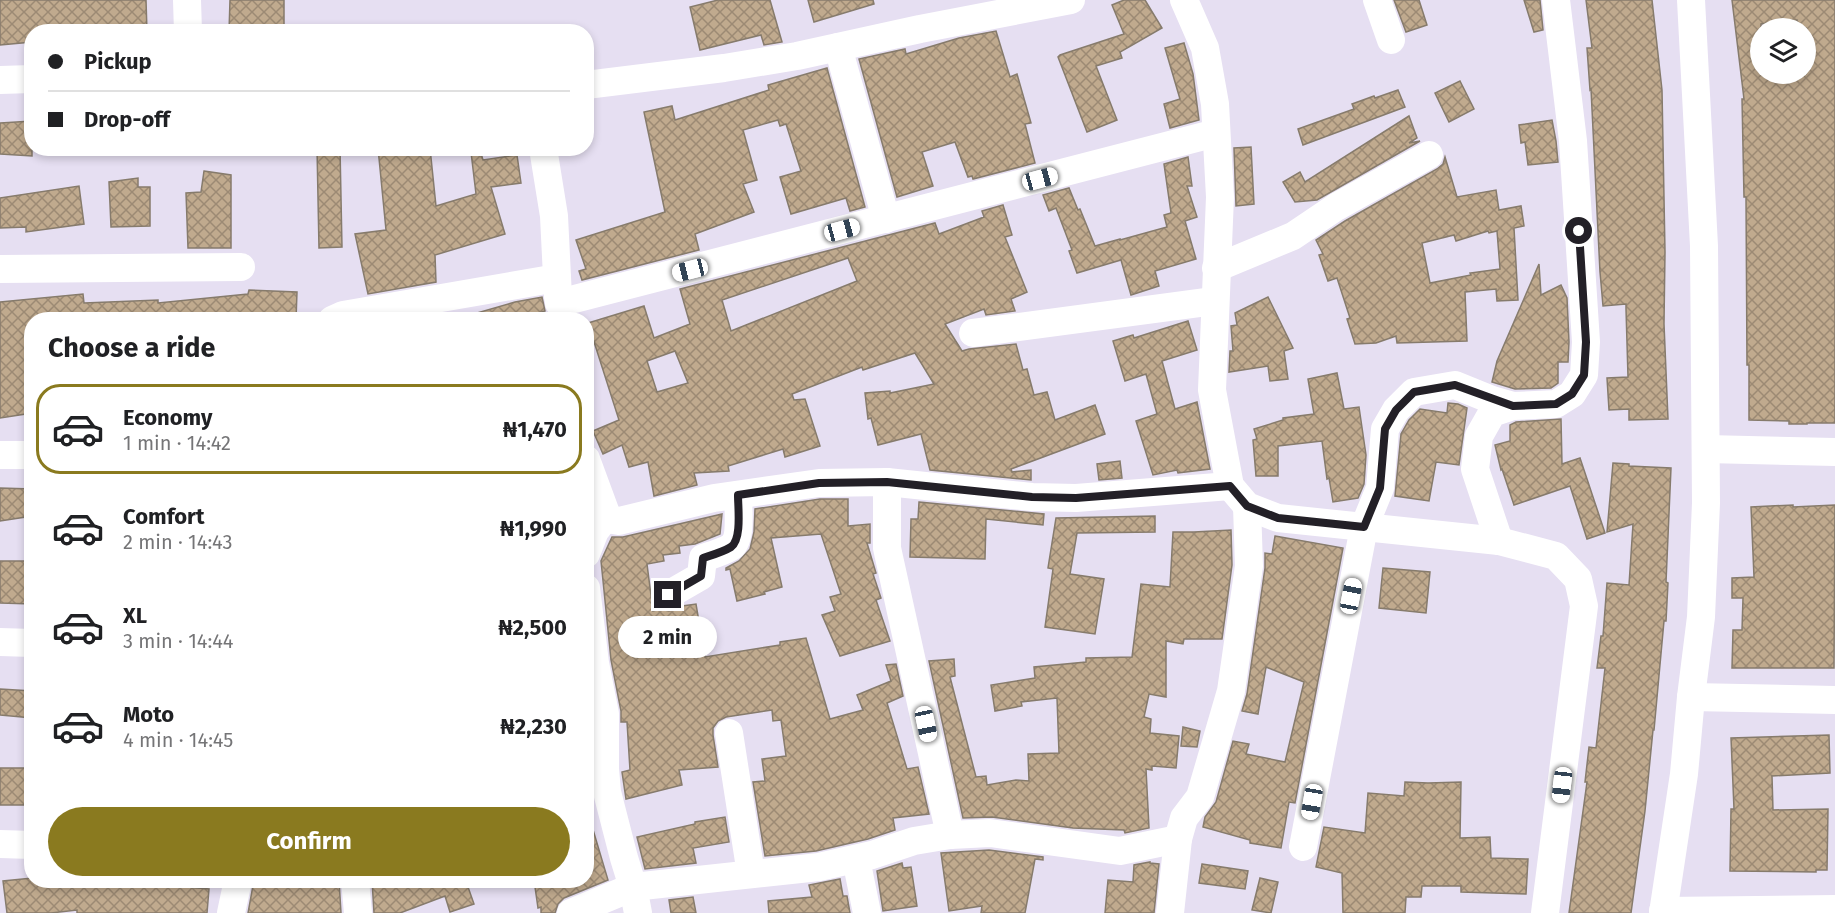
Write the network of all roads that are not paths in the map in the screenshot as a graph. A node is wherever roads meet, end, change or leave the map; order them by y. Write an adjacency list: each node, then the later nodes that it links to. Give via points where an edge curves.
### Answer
1 (187, 0): 7 (street)
2 (1071, 0): 9 (street)
3 (1184, 0): 13 (street, via 1205,48)
4 (1377, 0): 8 (street)
5 (1556, 0): 24 (street, via 1573,141 1586,342 1584,375 1572,394 1556,404)
6 (1691, 0): 25 (street, via 1704,246)
7 (188, 24)
8 (1391, 40)
9 (838, 47): 12 (street, via 724,68); 16 (street)
10 (24, 79): 11 (street)
11 (0, 80)
12 (594, 84)
13 (1216, 133): 16 (street); 18 (street, via 1220,197)
14 (1429, 155): 18 (street, via 1293,236)
15 (544, 156): 20 (street, via 554,216)
16 (886, 219): 20 (street)
17 (240, 267): 19 (street)
18 (1216, 268): 21 (street)
19 (0, 269)
20 (560, 300): 22 (street)
21 (1214, 301): 23 (street); 32 (street, via 1212,390)
22 (386, 312)
23 (973, 333)
24 (1513, 406): 34 (street, via 1455,385 1414,392 1396,410 1385,429 1380,488); 36 (street, via 1492,413 1479,436 1475,469)
25 (1706, 450): 26 (street); 41 (street, via 1701,617)
26 (1835, 452)
27 (24, 455): 28 (street)
28 (0, 456)
29 (594, 481): 33 (street)
30 (887, 482): 31 (street, via 819,483); 32 (street, via 1032,497); 44 (street, via 887,548)
31 (738, 495): 33 (street, via 619,521); 37 (street, via 735,543 703,558 701,576)
32 (1239, 496): 34 (street, via 1278,518); 45 (street, via 1249,566 1231,691 1200,797 1184,818)
33 (607, 516): 35 (street)
34 (1364, 527): 36 (street); 48 (street)
35 (594, 534)
36 (1499, 541): 61 (street, via 1556,556 1578,579 1584,606)
37 (668, 595)
38 (0, 642): 39 (street)
39 (24, 643)
40 (594, 655): 53 (street, via 605,714 607,792)
41 (1691, 697): 42 (street); 55 (street, via 1684,774)
42 (1835, 700)
43 (729, 733): 50 (street)
44 (950, 835): 45 (street, via 990,833 1120,850); 49 (street, via 914,841)
45 (1178, 839): 60 (street)
46 (0, 844): 47 (street)
47 (24, 845)
48 (1303, 848)
49 (856, 859): 50 (street); 59 (street)
50 (751, 874): 53 (street, via 683,883)
51 (236, 888): 56 (street)
52 (356, 888): 57 (street)
53 (636, 900): 58 (street)
54 (1835, 909): 55 (street)
55 (1663, 912)
56 (231, 913)
57 (358, 913)
58 (571, 913)
59 (867, 913)
60 (1170, 913)
61 (1545, 913)

